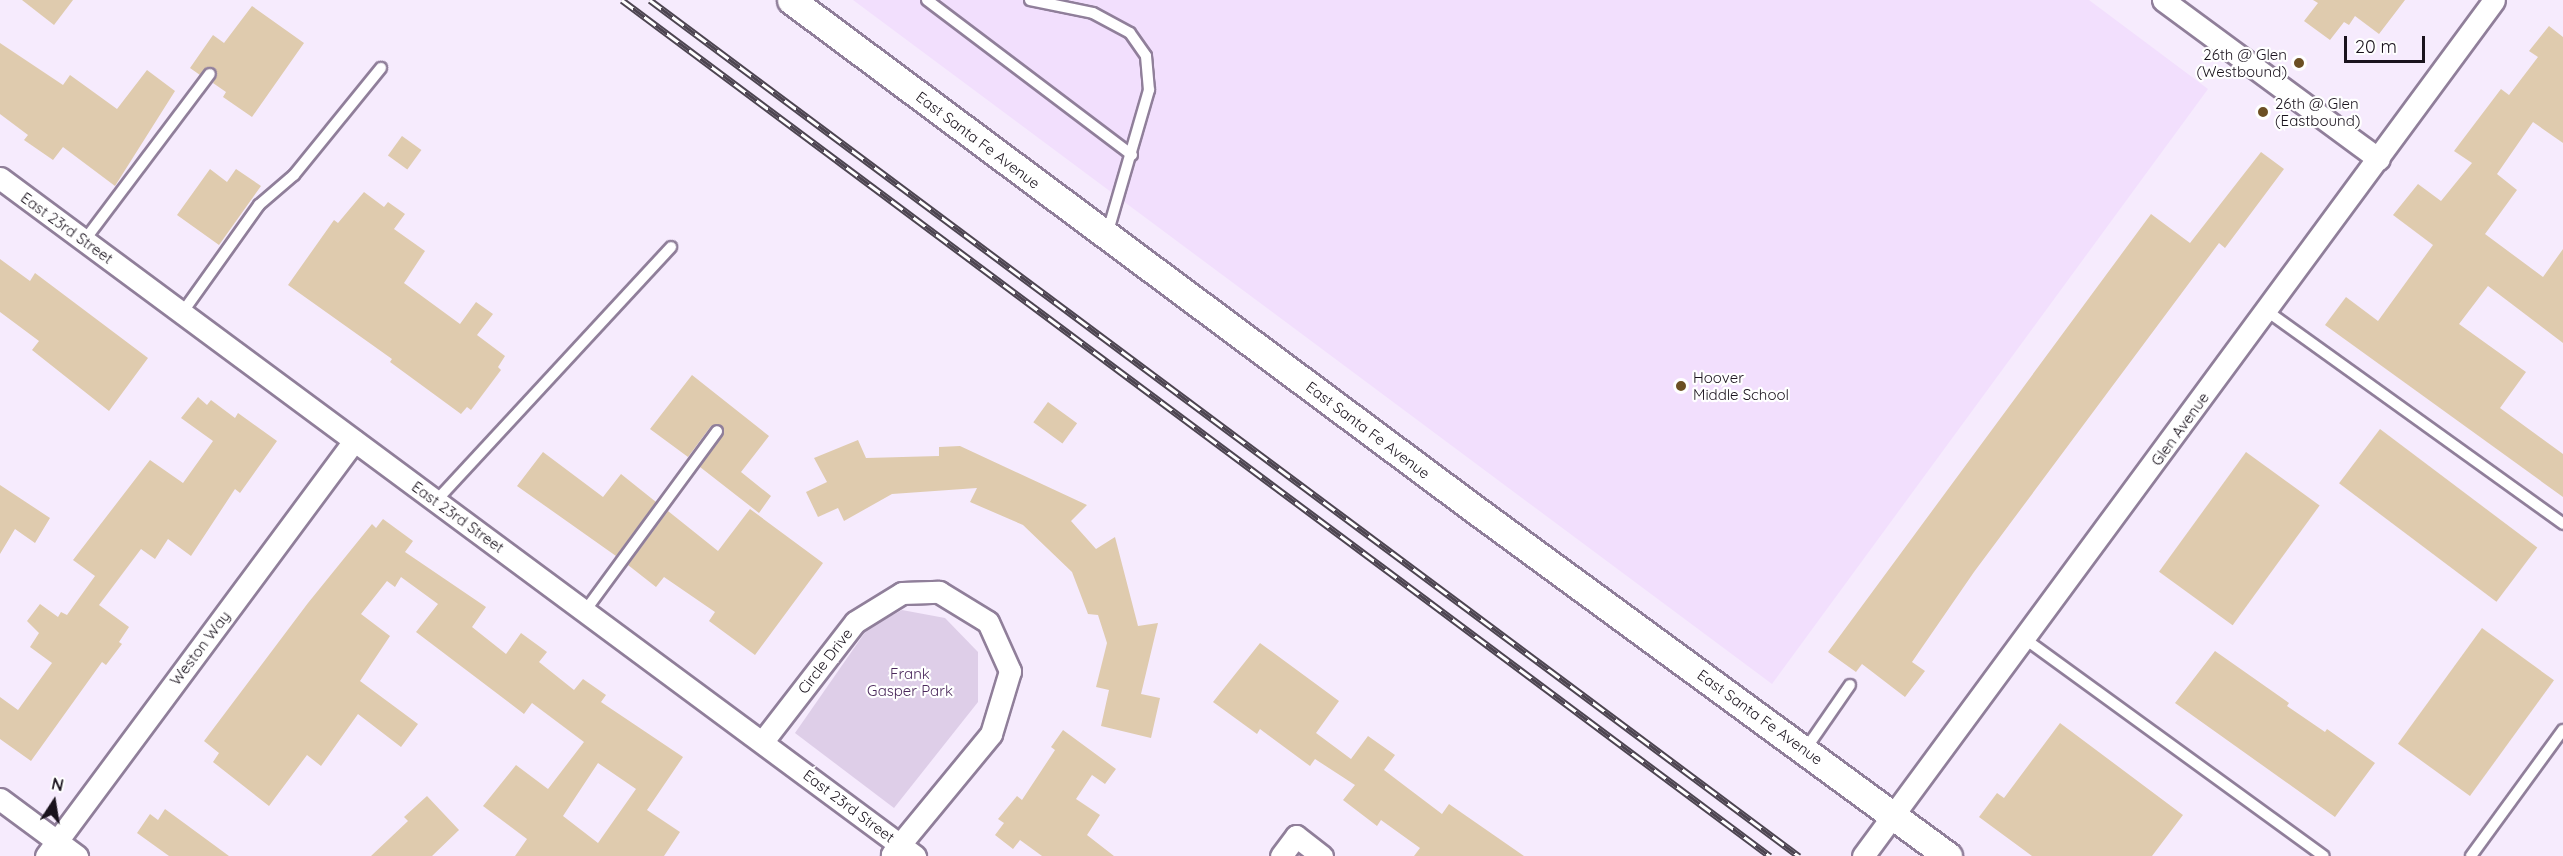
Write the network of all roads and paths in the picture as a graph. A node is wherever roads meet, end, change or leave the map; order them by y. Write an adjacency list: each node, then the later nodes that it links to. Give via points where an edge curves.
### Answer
1 (927, 0): 8 (lane)
2 (1030, 0): 8 (lane, via 1093,13 1130,33 1146,56 1149,90)
3 (2163, 0): 9 (street)
4 (2494, 0): 9 (street, Glen Avenue)
5 (800, 3): 11 (street, East Santa Fe Avenue)
6 (381, 68): 15 (lane, via 294,175 259,205)
7 (210, 74): 12 (lane)
8 (1132, 155): 11 (lane)
9 (2379, 159): 14 (street, Glen Avenue)
10 (0, 178): 12 (street, East 23rd Street)
11 (1107, 236): 25 (street, East Santa Fe Avenue)
12 (84, 241): 15 (street, East 23rd Street)
13 (671, 247): 18 (lane)
14 (2267, 311): 19 (lane); 21 (street, Glen Avenue)
15 (182, 313): 17 (street, East 23rd Street)
16 (717, 431): 20 (lane)
17 (354, 441): 18 (street, East 23rd Street); 28 (street, Weston Way)
18 (436, 501): 20 (street, East 23rd Street)
19 (2563, 524)
20 (585, 610): 24 (street, East 23rd Street)
21 (2025, 639): 27 (street, Glen Avenue); 35 (lane)
22 (1850, 685): 25 (lane)
23 (2563, 730): 36 (lane)
24 (763, 741): 29 (street, East 23rd Street); 29 (street, Circle Drive, via 855,622 902,593 939,592 988,622 1010,671 991,734)
25 (1805, 750): 27 (street, East Santa Fe Avenue)
26 (0, 799): 28 (street)
27 (1894, 814): 33 (street, Glen Avenue); 34 (street, East Santa Fe Avenue)
28 (52, 849): 30 (street)
29 (902, 852)
30 (76, 856)
31 (1281, 856): 32 (street, via 1296,836)
32 (1323, 856)
33 (1863, 856)
34 (1948, 856)
35 (2324, 856)
36 (2471, 856)

